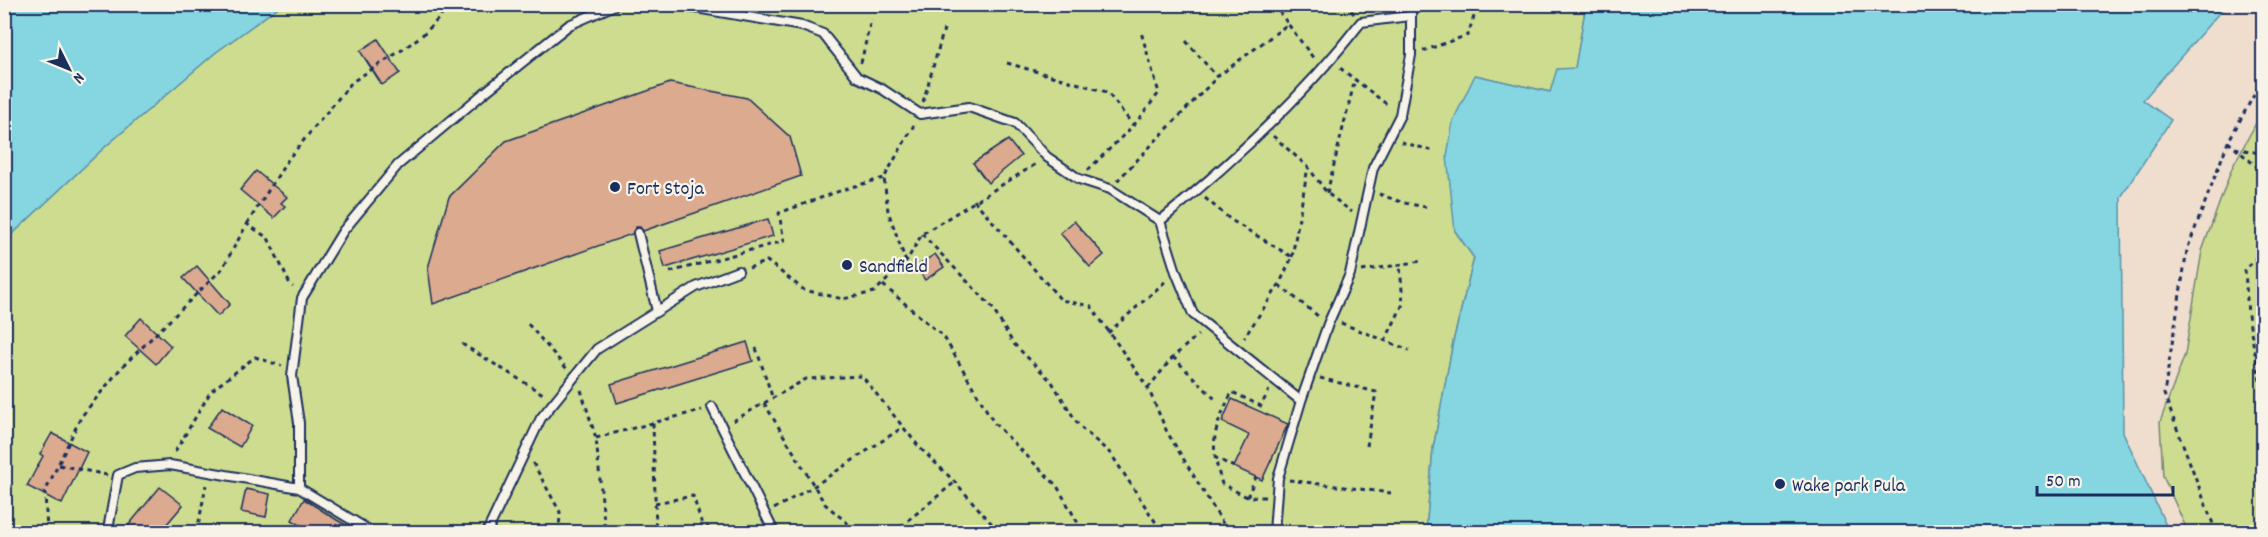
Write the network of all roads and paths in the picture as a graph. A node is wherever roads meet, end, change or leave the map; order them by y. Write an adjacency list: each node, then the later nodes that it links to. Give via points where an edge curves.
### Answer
1 (452, 4): 45 (path, via 426,32 352,82 289,158)
2 (617, 4): 59 (lane, via 569,25 398,165 343,231)
3 (685, 4): 17 (lane, via 802,26 823,34)
4 (1274, 4): 9 (path)
5 (1412, 4): 7 (lane)
6 (1478, 4): 13 (path, via 1468,35)
7 (1410, 16): 13 (lane); 14 (lane, via 1361,22)
8 (871, 19): 17 (path)
9 (1287, 24): 16 (path); 18 (path)
10 (944, 29): 23 (path)
11 (1141, 32): 25 (path, via 1159,93)
12 (1186, 41): 18 (path)
13 (1411, 55): 24 (lane)
14 (1331, 61): 16 (lane); 20 (path)
15 (1007, 63): 25 (path, via 1107,92)
16 (1322, 70): 26 (lane)
17 (857, 77): 23 (lane)
18 (1217, 77): 37 (path)
19 (2264, 77): 21 (path)
20 (1355, 79): 24 (path); 40 (path)
21 (2256, 91): 22 (path); 28 (path)
22 (2264, 95)
23 (920, 114): 32 (lane, via 969,107 1015,123); 35 (path)
24 (1400, 115): 27 (lane)
25 (1134, 125): 36 (path)
26 (1265, 128): 34 (path); 39 (lane)
27 (1388, 139): 30 (path); 38 (lane)
28 (2228, 142): 29 (path); 122 (path, via 2187,250 2164,393)
29 (2234, 147): 31 (path); 33 (path, via 2263,172)
30 (1434, 151)
31 (2264, 154)
32 (1047, 157): 36 (lane); 41 (path)
33 (2264, 163)
34 (1308, 167): 40 (path); 49 (path)
35 (884, 178): 51 (path, via 888,211); 54 (path, via 779,213 784,241)
36 (1079, 179): 37 (lane)
37 (1110, 189): 43 (lane)
38 (1369, 190): 42 (path); 44 (lane)
39 (1196, 192): 43 (lane); 49 (path, via 1231,220)
40 (1327, 193): 44 (path)
41 (974, 200): 47 (path); 64 (path, via 1061,300 1091,306)
42 (1426, 207)
43 (1160, 221): 55 (lane)
44 (1362, 221): 56 (lane)
45 (247, 224): 59 (path, via 268,238 289,282); 90 (path, via 222,269 121,368 81,417)
46 (638, 233): 60 (lane)
47 (922, 234): 51 (path); 119 (path, via 991,306 1013,343 1052,382 1079,426 1110,454)
48 (2264, 250): 75 (path, via 2245,270 2248,315)
49 (1292, 257): 58 (path)
50 (1422, 261): 52 (path)
51 (906, 262): 57 (path)
52 (1400, 265): 56 (path); 65 (path, via 1403,304)
53 (738, 271): 57 (path, via 767,261 804,290 843,299 874,292); 60 (lane, via 696,287)
54 (670, 272)
55 (1176, 272): 63 (lane, via 1193,314); 64 (path)
56 (1350, 274): 61 (lane)
57 (882, 284): 118 (path, via 944,338 994,423 1057,486)
58 (1280, 285): 61 (path); 68 (path)
59 (303, 298): 71 (lane)
60 (657, 311): 72 (lane, via 597,349)
61 (1329, 322): 65 (path); 73 (lane)
62 (528, 324): 72 (path)
63 (1208, 326): 68 (lane); 70 (path)
64 (1108, 333): 76 (path)
65 (1385, 341): 69 (path)
66 (462, 344): 80 (path)
67 (756, 348): 77 (path)
68 (1237, 348): 74 (lane)
69 (1410, 350)
70 (1173, 357): 76 (path); 79 (path)
71 (293, 370): 91 (path, via 255,357 211,391); 99 (lane, via 299,423)
72 (575, 376): 80 (lane); 86 (path)
73 (1310, 376): 78 (lane); 87 (path, via 1376,392)
74 (1274, 379): 78 (lane); 89 (path, via 1260,409 1232,392 1216,425)
75 (2261, 381)
76 (1148, 388): 120 (path, via 1167,432)
77 (773, 399): 81 (path); 84 (path, via 806,379 861,375)
78 (1301, 400): 96 (lane)
79 (1217, 401)
80 (555, 402): 88 (lane, via 541,418)
81 (764, 402): 85 (path); 98 (path)
82 (712, 407): 83 (path); 85 (lane)
83 (653, 423): 86 (path); 103 (path)
84 (903, 426): 97 (path); 98 (path)
85 (722, 427): 104 (lane)
86 (596, 438): 111 (path)
87 (1367, 446)
88 (526, 450): 109 (lane); 110 (path, via 560,512)
89 (1214, 457): 92 (path); 101 (path, via 1222,484)
90 (59, 465): 94 (path); 105 (path, via 45,492)
91 (170, 465): 93 (lane); 94 (lane, via 135,468)
92 (1234, 467)
93 (209, 472): 99 (lane); 107 (path)
94 (117, 476): 106 (lane, via 109,524)
95 (1256, 477): 101 (path)
96 (1278, 478): 100 (path); 102 (lane)
97 (955, 482): 116 (path); 117 (path)
98 (814, 486): 104 (path); 115 (path, via 825,504)
99 (299, 488): 108 (lane)
100 (1390, 493)
101 (1247, 497): 102 (path)
102 (1276, 498): 121 (lane)
103 (655, 503): 112 (path); 113 (path, via 693,496 701,521)
104 (765, 514): 114 (lane)
105 (47, 532)
106 (113, 532)
107 (197, 532)
108 (372, 532)
109 (487, 532)
110 (559, 532)
111 (605, 532)
112 (656, 532)
113 (713, 532)
114 (774, 532)
115 (855, 532)
116 (894, 532)
117 (999, 532)
118 (1083, 532)
119 (1162, 532)
120 (1228, 532)
121 (1274, 532)
122 (2216, 532)

